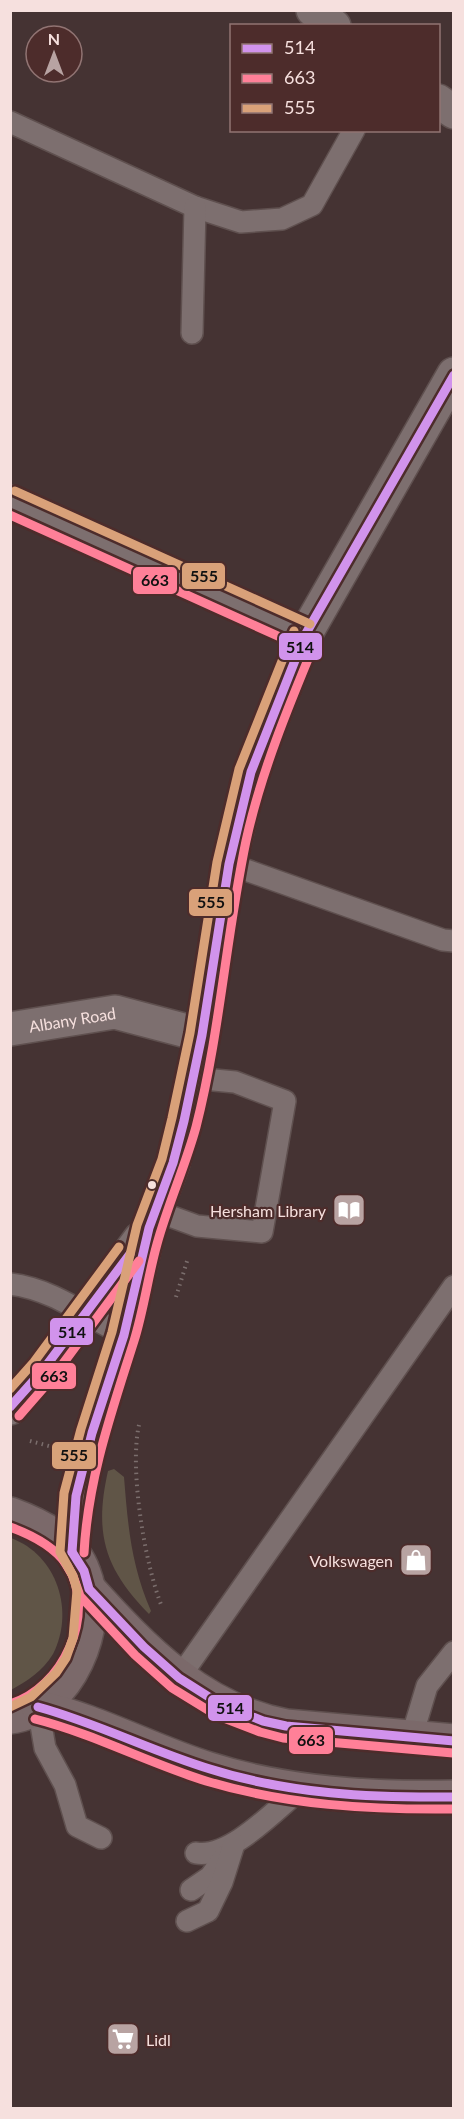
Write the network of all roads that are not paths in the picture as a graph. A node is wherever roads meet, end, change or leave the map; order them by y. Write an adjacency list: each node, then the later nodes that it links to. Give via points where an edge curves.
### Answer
1 (313, 10): 2 (street)
2 (331, 24)
3 (440, 102): 4 (street)
4 (453, 112)
5 (10, 122): 7 (lane)
6 (353, 132): 7 (lane, via 312,205 282,219 241,222)
7 (195, 207): 8 (lane)
8 (192, 333)
9 (453, 374): 11 (street)
10 (10, 502): 11 (street)
11 (305, 635): 12 (street, via 251,772)
12 (229, 864): 13 (lane); 15 (street)
13 (453, 941)
14 (10, 1029): 15 (street, Albany Road, via 114,1012)
15 (202, 1035): 16 (street)
16 (193, 1078): 17 (street, via 173,1163); 17 (lane, via 235,1082 285,1101 262,1232)
17 (152, 1220): 20 (street); 21 (street)
18 (10, 1284): 20 (lane, via 54,1294)
19 (453, 1286): 27 (lane)
20 (84, 1315): 21 (lane); 22 (street)
21 (124, 1335): 24 (street, via 76,1496)
22 (10, 1408)
23 (10, 1514): 24 (main road, via 51,1533)
24 (72, 1552): 25 (main road)
25 (89, 1589): 27 (main road); 28 (main road, via 85,1641 77,1663 65,1681)
26 (453, 1652): 29 (lane, via 427,1686)
27 (179, 1678): 29 (main road, via 220,1704 263,1721)
28 (18, 1715): 31 (main road, via 91,1722 214,1771); 33 (lane, via 45,1748 65,1785 79,1835)
29 (411, 1739): 30 (main road)
30 (453, 1741)
31 (301, 1789): 32 (main road); 34 (lane)
32 (453, 1797)
33 (101, 1838)
34 (234, 1844): 35 (lane, via 208,1855); 36 (lane, via 210,1876); 37 (lane, via 208,1911)
35 (196, 1853)
36 (191, 1890)
37 (188, 1921)

